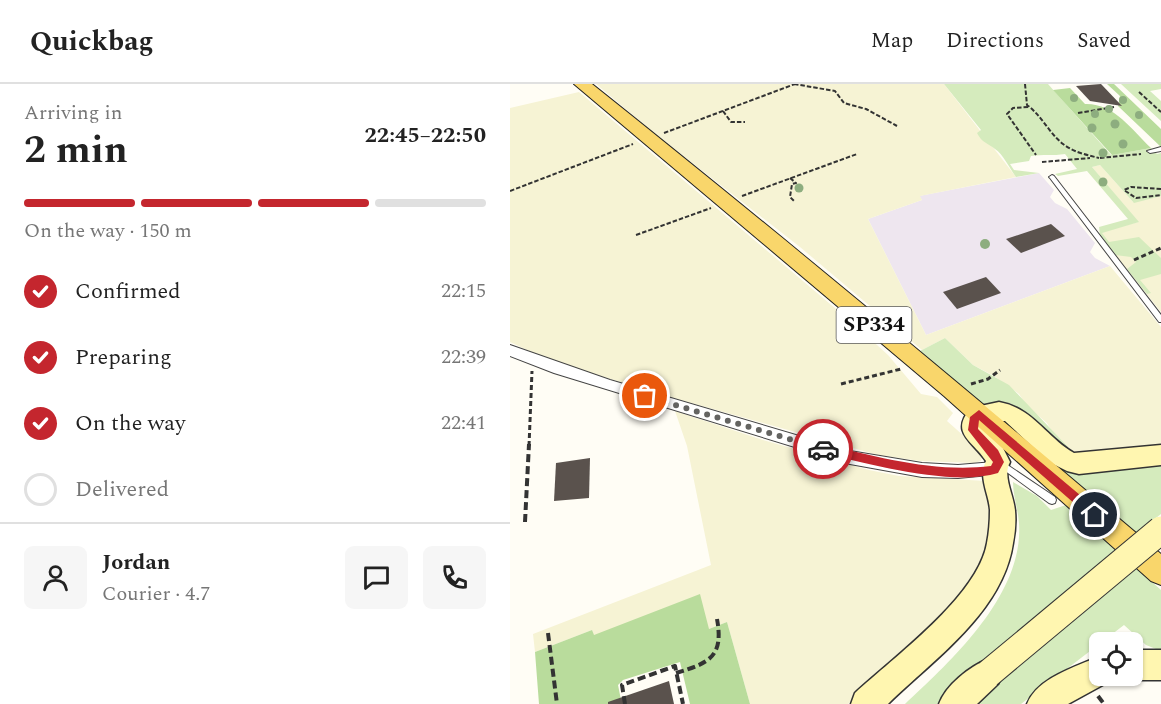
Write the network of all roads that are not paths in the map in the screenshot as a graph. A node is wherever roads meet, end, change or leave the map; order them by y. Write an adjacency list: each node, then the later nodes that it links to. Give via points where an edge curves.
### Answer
1 (582, 84): 7 (main road, SP334)
2 (1161, 149): 3 (lane)
3 (1150, 151)
4 (1052, 177): 5 (lane)
5 (1161, 320)
6 (510, 350): 9 (street, via 645,396 868,461 975,472)
7 (979, 414): 8 (main road, via 1002,411 1017,417 1068,463); 9 (main road, via 973,430 994,453); 12 (main road, SP334)
8 (1161, 454)
9 (996, 466): 10 (lane); 16 (main road, via 1004,514 998,559 961,616)
10 (1052, 500)
11 (1161, 530): 17 (main road, bridge)
12 (1161, 572)
13 (1161, 664): 14 (main road)
14 (1143, 665)
15 (1089, 676): 18 (main road)
16 (866, 704)
17 (954, 704)
18 (1042, 704)

